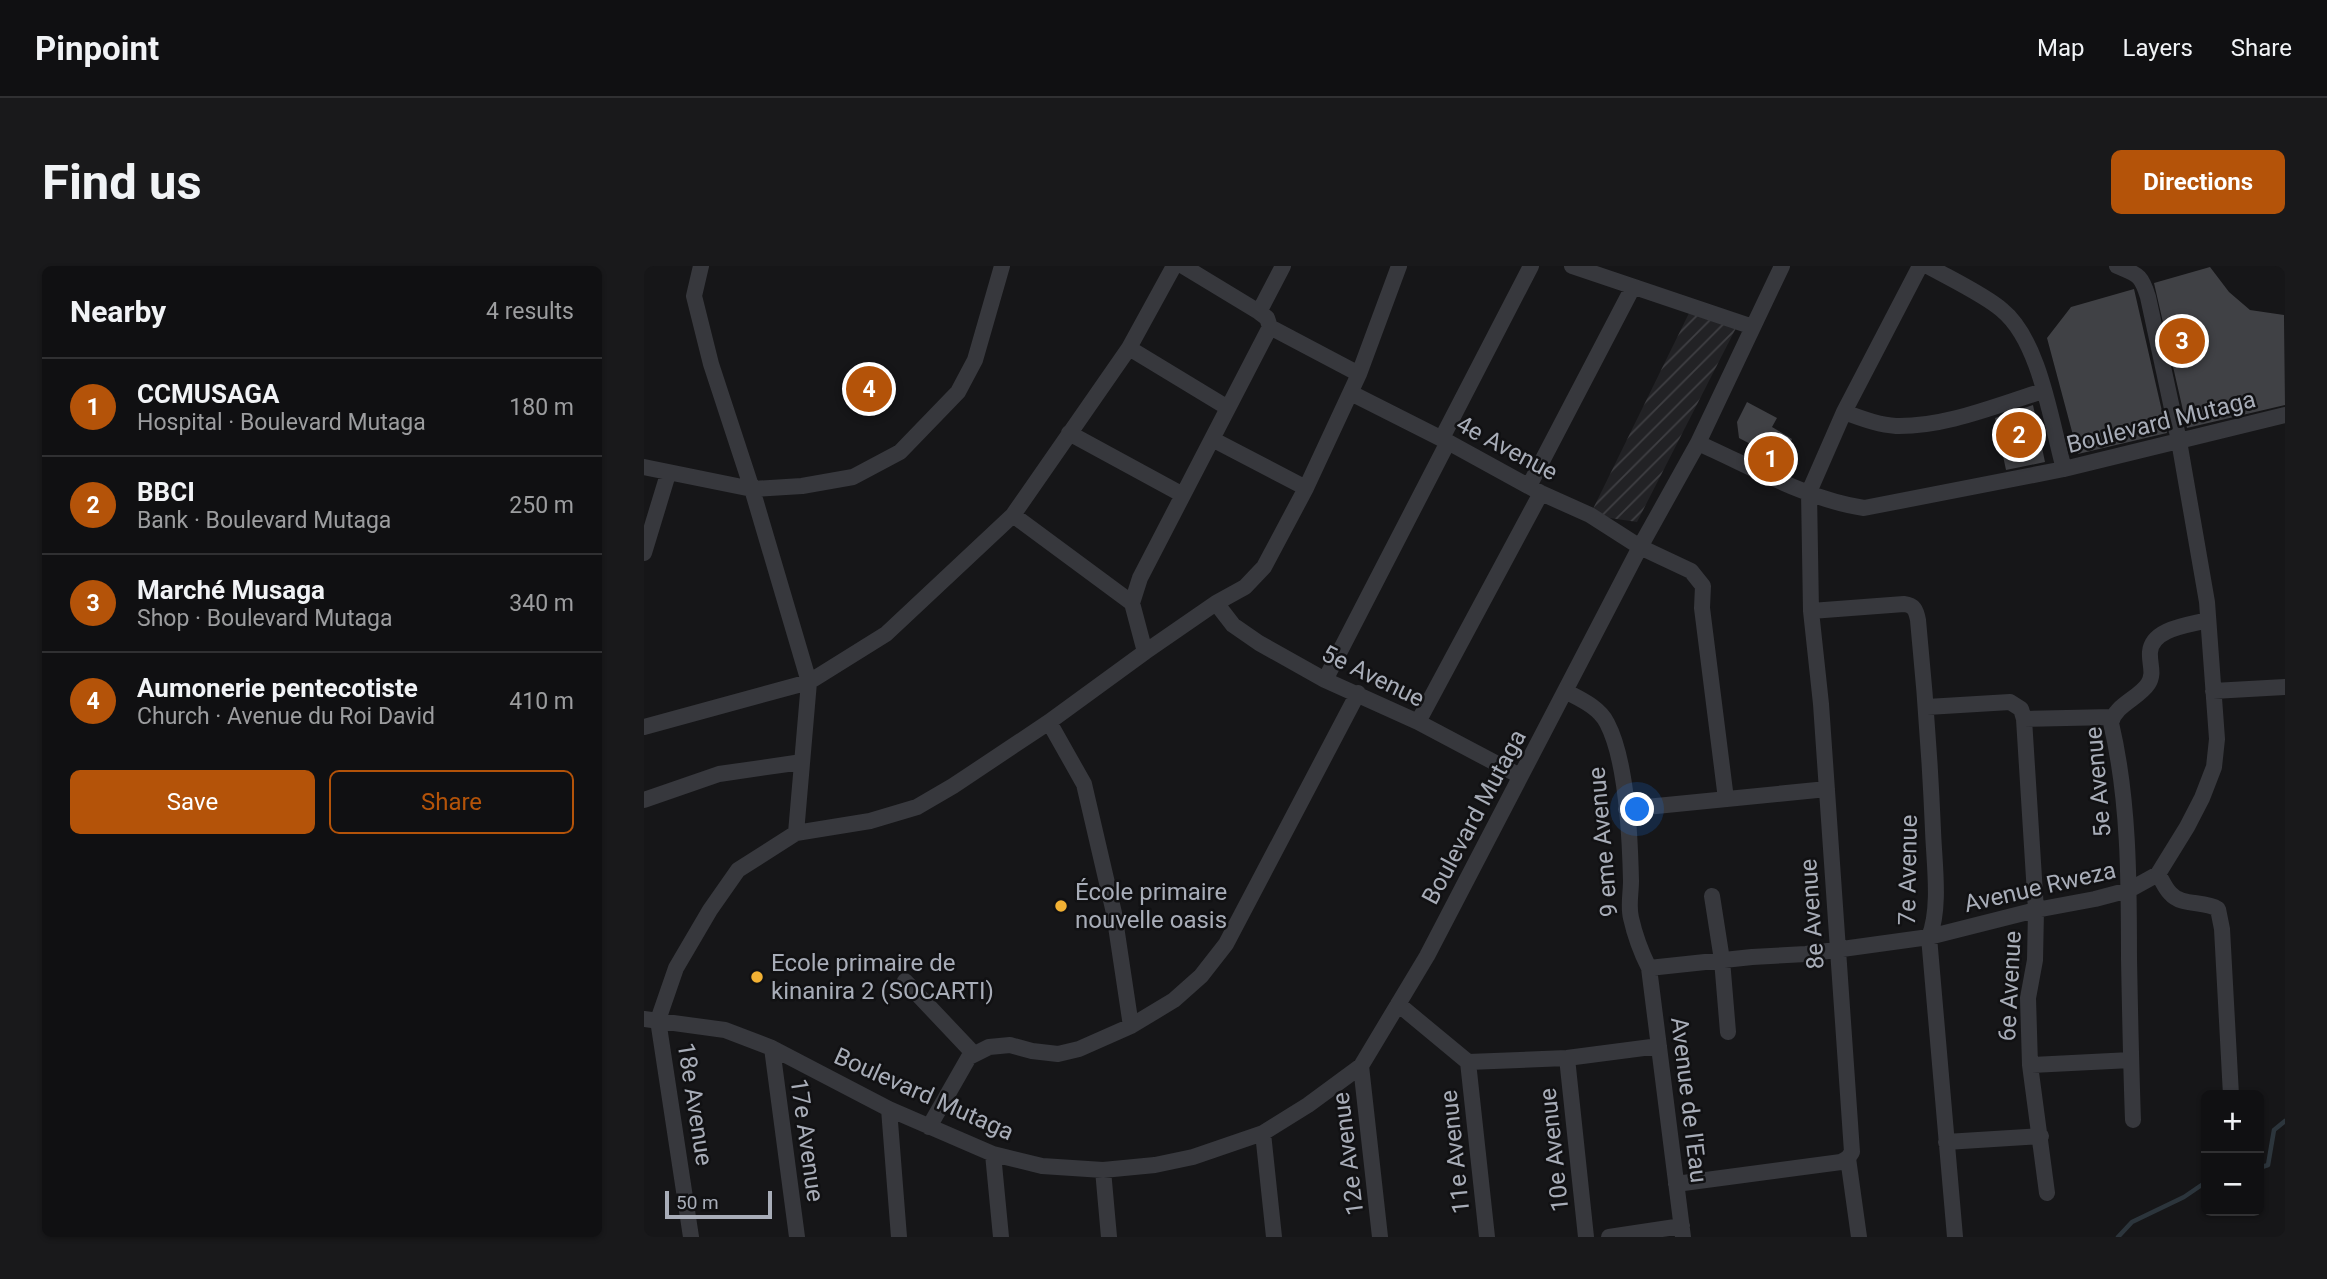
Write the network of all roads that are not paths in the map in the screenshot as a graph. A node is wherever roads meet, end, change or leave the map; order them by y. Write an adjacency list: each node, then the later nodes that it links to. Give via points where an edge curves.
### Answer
1 (701, 266): 34 (street, via 694,296 710,364)
2 (1002, 266): 34 (street, via 975,360 958,392 900,452 853,477)
3 (1174, 266): 18 (street)
4 (1182, 266): 15 (street)
5 (1283, 266): 15 (street)
6 (1399, 266): 19 (street)
7 (1531, 266): 27 (street)
8 (1572, 266): 14 (street)
9 (1626, 266): 14 (street)
10 (1782, 266): 17 (street)
11 (1920, 266): 23 (street)
12 (1928, 266): 20 (street, via 2002,310 2020,329 2034,356)
13 (2117, 266): 28 (street, Avenue Rweza, via 2143,280)
14 (1627, 285): 17 (street); 35 (street)
15 (1259, 312): 16 (street)
16 (1270, 327): 19 (street); 22 (street)
17 (1754, 327): 29 (street)
18 (1129, 348): 22 (street); 25 (street)
19 (1359, 374): 21 (street)
20 (2043, 391): 23 (street, via 1937,422 1879,424); 31 (street)
21 (1351, 393): 27 (street, 4e Avenue); 33 (street)
22 (1228, 408): 26 (street)
23 (1844, 412): 36 (street)
24 (2284, 421): 28 (street, Boulevard Mutaga)
25 (1069, 433): 37 (street); 38 (street)
26 (1212, 439): 33 (street); 37 (street)
27 (1445, 440): 35 (street, 4e Avenue); 46 (street)
28 (2179, 441): 31 (street, Boulevard Mutaga); 44 (street, Avenue Rweza)
29 (1698, 443): 36 (street, Boulevard Mutaga); 39 (street, Boulevard Mutaga)
30 (644, 467): 32 (street)
31 (2064, 469): 36 (street, Boulevard Mutaga, via 1873,507 1853,507)
32 (668, 474): 34 (street); 40 (street)
33 (1306, 488): 42 (street, via 1265,567 1245,587)
34 (752, 489): 47 (street)
35 (1535, 489): 39 (street, 4e Avenue, via 1590,515); 56 (street)
36 (1809, 492): 43 (street, 8e Avenue)
37 (1183, 495): 41 (street)
38 (1013, 514): 41 (street); 47 (street, via 886,635)
39 (1640, 547): 49 (street, Boulevard Mutaga); 61 (street, 4e Avenue, via 1691,571 1703,586)
40 (644, 553)
41 (1132, 603): 45 (street)
42 (1216, 603): 45 (street); 46 (street, 5e Avenue, via 1233,625)
43 (1811, 611): 52 (street, 7e Avenue, via 1911,605 1919,620); 60 (street, 8e Avenue)
44 (2208, 620): 50 (street, Avenue Rweza); 53 (street, 5e Avenue, via 2164,633 2154,641 2149,683)
45 (1145, 652): 55 (street)
46 (1325, 680): 51 (street, 5e Avenue)
47 (809, 682): 57 (street); 58 (street)
48 (2285, 687): 50 (street)
49 (1565, 691): 59 (street, Boulevard Mutaga); 63 (street, 9 eme Avenue, via 1591,705 1607,721)
50 (2213, 691): 65 (street, Avenue Rweza, via 2214,767 2187,827)
51 (1358, 693): 56 (street, 5e Avenue); 76 (street, via 1226,944 1174,1000)
52 (1927, 707): 54 (street, via 2010,702 2021,709); 69 (street, 7e Avenue, via 1935,879 1934,925)
53 (2112, 718): 54 (street); 66 (street, 5e Avenue)
54 (2024, 719): 68 (street, 6e Avenue)
55 (1049, 722): 64 (street, via 917,807 870,821); 76 (street, via 1084,784 1114,913)
56 (1418, 722): 59 (street, 5e Avenue)
57 (644, 727)
58 (802, 762): 62 (street, via 719,774); 64 (street)
59 (1520, 776): 74 (street, Boulevard Mutaga)
60 (1827, 789): 61 (street); 70 (street, 8e Avenue)
61 (1726, 799): 63 (street)
62 (644, 800)
63 (1626, 809): 72 (street, 9 eme Avenue, via 1630,915)
64 (796, 833): 75 (street, via 738,870 676,968)
65 (2158, 874): 66 (street, Avenue Rweza); 86 (street, via 2180,901 2218,909)
66 (2129, 890): 68 (street, Avenue Rweza); 82 (street, 5e Avenue)
67 (1712, 896): 71 (street)
68 (2036, 909): 69 (street, Avenue Rweza); 84 (street, 6e Avenue, via 2035,960 2028,998)
69 (1929, 937): 70 (street, Avenue Rweza); 92 (street, 7e Avenue)
70 (1837, 948): 71 (street, Avenue Rweza); 94 (street, 8e Avenue, via 1852,1120)
71 (1722, 960): 72 (street, Avenue Rweza); 77 (street)
72 (1649, 968): 78 (street, Avenue de l'Eau)
73 (905, 981): 80 (street)
74 (1398, 1004): 83 (street); 85 (street, Boulevard Mutaga)
75 (651, 1019): 79 (street, Boulevard Mutaga, via 725,1030); 99 (street, 18e Avenue)
76 (1132, 1026): 80 (street, via 1058,1054 1010,1045 989,1046)
77 (1728, 1032)
78 (1659, 1046): 81 (street); 96 (street, Avenue de l'Eau)
79 (772, 1048): 87 (street, Boulevard Mutaga); 100 (street, 17e Avenue)
80 (974, 1054): 89 (street)
81 (1567, 1058): 83 (street); 107 (street, 10e Avenue)
82 (2131, 1060): 84 (street); 88 (street, 5e Avenue)
83 (1468, 1062): 106 (street, 11e Avenue)
84 (2030, 1065): 91 (street, 6e Avenue)
85 (1360, 1066): 90 (street, Boulevard Mutaga); 105 (street, 12e Avenue)
86 (2231, 1090)
87 (890, 1109): 89 (street, Boulevard Mutaga); 101 (street)
88 (2133, 1120)
89 (929, 1127): 93 (street, Boulevard Mutaga)
90 (1263, 1133): 95 (street, Boulevard Mutaga, via 1193,1157); 104 (street)
91 (2041, 1136): 92 (street); 97 (street, 6e Avenue)
92 (1947, 1142): 110 (street, 7e Avenue)
93 (993, 1154): 95 (street, Boulevard Mutaga, via 1042,1166); 102 (street)
94 (1848, 1158): 96 (street); 109 (street, 8e Avenue)
95 (1103, 1170): 103 (street)
96 (1676, 1184): 98 (street, Avenue de l'Eau)
97 (2048, 1193)
98 (1682, 1232): 108 (street)
99 (691, 1237)
100 (797, 1237)
101 (899, 1237)
102 (1001, 1237)
103 (1109, 1237)
104 (1274, 1237)
105 (1380, 1237)
106 (1487, 1237)
107 (1586, 1237)
108 (1609, 1237)
109 (1858, 1237)
110 (1955, 1237)

